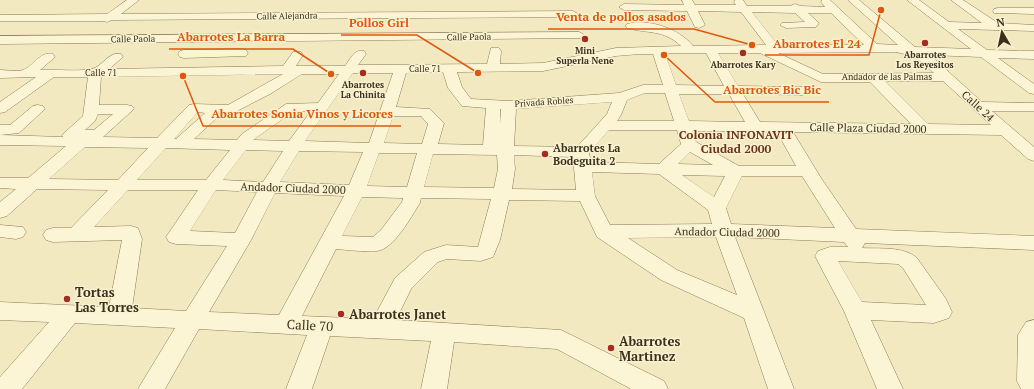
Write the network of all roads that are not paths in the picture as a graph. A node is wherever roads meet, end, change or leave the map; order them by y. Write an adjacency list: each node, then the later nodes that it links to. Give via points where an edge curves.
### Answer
1 (134, 0): 23 (street)
2 (570, 0): 20 (street)
3 (824, 0): 15 (street)
4 (853, 0): 45 (street, Calle 24)
5 (864, 0): 45 (street, Calle 24)
6 (912, 0): 26 (street)
7 (956, 0): 28 (street)
8 (693, 2): 10 (street); 11 (street); 24 (street)
9 (1004, 2): 12 (street); 18 (street)
10 (622, 4): 27 (street)
11 (740, 4): 14 (street); 39 (street)
12 (1034, 4)
13 (288, 5): 21 (street)
14 (795, 7): 15 (street); 25 (street, via 813,23 812,25)
15 (835, 10): 36 (street)
16 (436, 11): 20 (street, Calle Alejandra); 21 (street, Calle Alejandra); 35 (street)
17 (998, 11): 18 (street)
18 (1020, 11): 19 (street)
19 (1034, 11)
20 (573, 14): 30 (street)
21 (280, 16): 23 (street, Calle Alejandra); 31 (street)
22 (0, 18): 23 (street, Calle Alejandra)
23 (109, 18): 34 (street)
24 (699, 25)
25 (786, 25)
26 (946, 25): 28 (street); 46 (street)
27 (631, 26): 41 (street); 43 (street, via 667,30)
28 (996, 27): 29 (street)
29 (1034, 28)
30 (579, 36): 35 (street, Calle Paola); 54 (street)
31 (262, 38): 32 (street, Calle Paola); 35 (street, Calle Paola)
32 (200, 39): 34 (street, Calle Paola); 48 (street)
33 (0, 40): 34 (street, Calle Paola)
34 (77, 40): 37 (street)
35 (430, 46): 55 (street)
36 (874, 48): 39 (street, Calle 71); 45 (street, Calle 71)
37 (64, 49)
38 (761, 49): 39 (street, Calle 71); 44 (street, Calle 71); 68 (street, Andador de las Palmas, via 822,78)
39 (775, 49)
40 (1034, 49): 46 (street)
41 (640, 50): 42 (street, Calle 71); 54 (street, Calle 71)
42 (658, 50): 43 (street, Calle 71); 71 (street)
43 (690, 50): 44 (street, Calle 71)
44 (710, 50): 72 (street)
45 (912, 50): 46 (street, Calle 71); 67 (street, Calle 24)
46 (978, 50): 50 (street); 69 (street)
47 (495, 51): 56 (street)
48 (184, 54): 61 (street, via 242,53); 63 (street)
49 (360, 54): 59 (street)
50 (1034, 54)
51 (297, 55): 60 (street)
52 (49, 57): 65 (street)
53 (117, 57): 62 (street)
54 (586, 57): 56 (street, Calle 71, via 543,67)
55 (432, 68): 57 (street, Calle 71); 58 (street, Calle 71)
56 (493, 68): 58 (street, Calle 71)
57 (401, 69): 59 (street, Calle 71); 84 (street)
58 (449, 69): 76 (street, Privada Robles, via 455,88 467,103)
59 (348, 70): 60 (street, Calle 71); 79 (street)
60 (292, 71): 61 (street, Calle 71); 82 (street, via 265,91 230,109)
61 (226, 72): 63 (street, Calle 71)
62 (95, 73): 63 (street, Calle 71); 66 (street, Calle 71); 83 (street)
63 (163, 73)
64 (0, 74): 65 (street, Calle 71)
65 (25, 74): 66 (street, Calle 71)
66 (50, 74): 81 (street)
67 (946, 77): 68 (street, Andador de las Palmas); 78 (street, Calle 24)
68 (874, 78): 89 (street)
69 (1017, 78): 70 (street); 73 (street)
70 (1034, 78)
71 (672, 90): 72 (street, Privada Robles); 75 (street, Privada Robles, via 643,89); 86 (street)
72 (735, 90): 74 (street, Privada Robles); 87 (street)
73 (1034, 90)
74 (802, 91)
75 (621, 96): 77 (street, Privada Robles); 85 (street)
76 (493, 105): 77 (street, Privada Robles); 100 (street)
77 (509, 105): 100 (street)
78 (978, 106): 80 (street); 91 (street, Calle 24)
79 (321, 107): 94 (street, via 291,107); 96 (street)
80 (1034, 107)
81 (1, 109): 90 (street, via 38,109 14,130)
82 (218, 109): 93 (street); 93 (street, via 194,108)
83 (90, 110)
84 (388, 110): 97 (street); 99 (street, via 425,112 436,124)
85 (610, 120): 86 (street, Calle Plaza Ciudad 2000); 102 (street)
86 (682, 121): 87 (street, Calle Plaza Ciudad 2000); 98 (street)
87 (755, 127): 88 (street, Calle Plaza Ciudad 2000)
88 (782, 127): 89 (street, Calle Plaza Ciudad 2000); 105 (street)
89 (923, 128): 91 (street, Calle Plaza Ciudad 2000)
90 (0, 130)
91 (1005, 130): 101 (street, Calle 24)
92 (0, 140): 95 (street)
93 (174, 141): 94 (street); 95 (street); 108 (street)
94 (244, 141): 96 (street); 109 (street)
95 (81, 142): 107 (street)
96 (296, 142): 97 (street); 110 (street)
97 (375, 145): 99 (street); 112 (street)
98 (689, 145): 103 (street); 104 (street)
99 (428, 146): 100 (street); 114 (street)
100 (498, 151): 102 (street); 111 (street, via 507,159)
101 (1034, 156)
102 (582, 159): 103 (street); 113 (street)
103 (663, 169): 104 (street); 115 (street)
104 (736, 171): 105 (street); 115 (street)
105 (810, 173): 121 (street)
106 (0, 182): 107 (street)
107 (32, 183): 108 (street); 116 (street)
108 (122, 185): 109 (street); 119 (street)
109 (209, 188): 110 (street, Andador Ciudad 2000); 122 (street, via 176,237)
110 (267, 190): 112 (street, Andador Ciudad 2000); 122 (street)
111 (502, 194): 113 (street); 114 (street); 134 (street, via 486,252 446,252 431,258 403,284)
112 (353, 196): 114 (street, Andador Ciudad 2000); 123 (street)
113 (586, 196): 118 (street)
114 (412, 198): 123 (street, via 388,235 377,244)
115 (716, 207): 117 (street)
116 (0, 212)
117 (723, 230): 118 (street, Andador Ciudad 2000); 121 (street, Andador Ciudad 2000); 128 (street)
118 (604, 232): 128 (street, via 669,276)
119 (77, 234): 120 (street); 130 (street, via 131,233)
120 (53, 235)
121 (850, 235): 124 (street, Andador Ciudad 2000); 125 (street)
122 (241, 240): 131 (street)
123 (328, 242): 132 (street)
124 (1033, 244)
125 (864, 256): 127 (street, via 825,256); 127 (street, via 904,258 910,263 941,312 934,314)
126 (0, 311): 129 (street, Calle 70)
127 (855, 311): 144 (street)
128 (754, 312): 143 (street)
129 (70, 314): 130 (street, Calle 70); 138 (street)
130 (119, 317): 131 (street, Calle 70)
131 (194, 320): 132 (street, Calle 70); 139 (street)
132 (286, 324): 133 (street, Calle 70)
133 (322, 326): 134 (street, Calle 70); 140 (street)
134 (380, 329): 136 (street, Calle 70)
135 (1034, 329): 137 (street, via 1030,335 1030,381)
136 (444, 332): 141 (street); 142 (street, Calle 70, via 562,340)
137 (1034, 387)
138 (6, 389)
139 (151, 389)
140 (299, 389)
141 (434, 389)
142 (655, 389)
143 (781, 389)
144 (890, 389)

